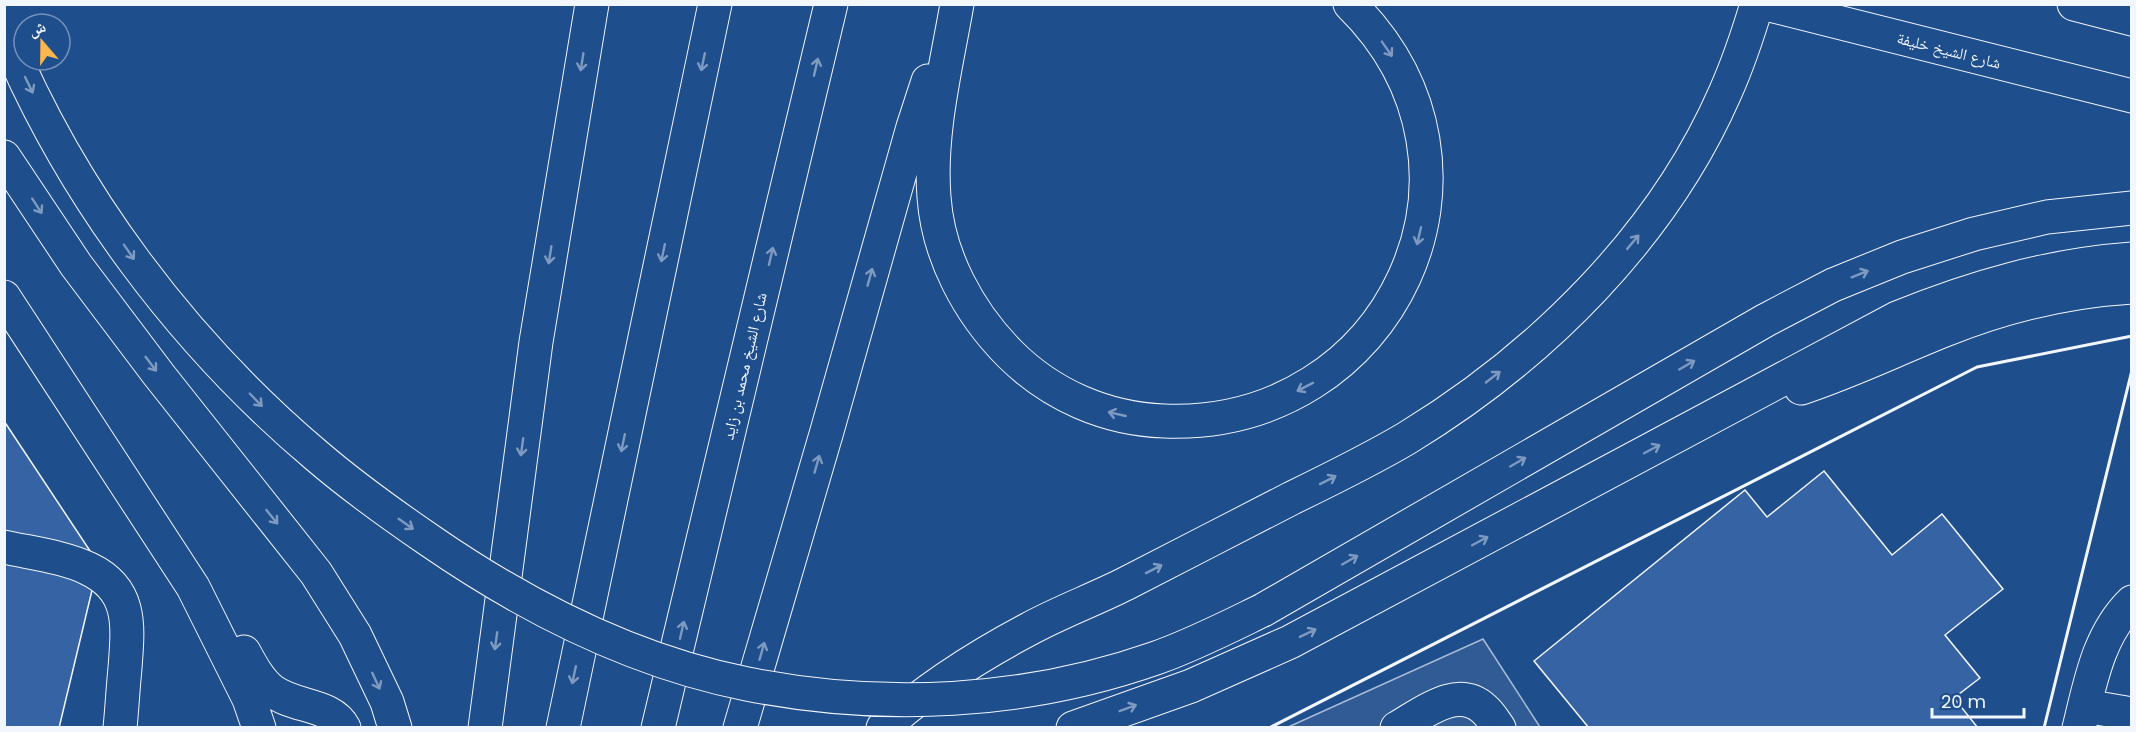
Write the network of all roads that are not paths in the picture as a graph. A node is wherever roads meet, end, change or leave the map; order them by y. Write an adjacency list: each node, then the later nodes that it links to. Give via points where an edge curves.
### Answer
1 (592, 4): 27 (main road, one-way to 27, via 536,342)
2 (715, 4): 28 (main road, one-way to 28)
3 (831, 4): 29 (main road, شارع الشيخ محمد بن زايد, one-way to 3)
4 (956, 4): 5 (main road, one-way to 4, via 1368,22 1394,60 1414,103 1425,148 1426,194 1419,239 1403,282 1380,321 1349,355 1313,383 1272,404 1231,416 1188,422 1145,420 1102,411 1063,394 1027,370 999,342 964,294 944,249 934,200 933,150); 30 (main road, one-way to 4, via 913,127)
5 (1350, 4)
6 (1757, 4): 31 (main road, one-way to 6, via 960,669 1029,629 1407,437 1470,395 1537,341 1614,265 1675,184 1724,95)
7 (1766, 4): 11 (main road, شارع الشيخ خليفة)
8 (2074, 4): 9 (main road)
9 (2132, 19)
10 (4, 32): 13 (main road, one-way to 13, bridge, via 70,161 141,268 181,318 268,412 375,503 481,576 586,632 653,658 747,684 865,699 924,700 1041,688 1099,675 1199,641 1263,610 1833,285 1974,234 2047,218)
11 (2132, 96)
12 (4, 157): 26 (main road, one-way to 26, via 76,265 316,573 355,636 387,702)
13 (2132, 208)
14 (2132, 259): 17 (main road, via 2057,268 1936,303 1858,337)
15 (2132, 287): 17 (main road, via 2075,294 1987,315 1812,384)
16 (4, 297): 19 (main road)
17 (1744, 399): 32 (main road, one-way to 17, via 1191,686 1339,618)
18 (4, 547): 23 (main road, via 87,568 118,593 128,633)
19 (193, 587): 24 (main road, via 249,699); 25 (main road, via 220,613 254,669 272,690 296,703 334,714)
20 (2132, 602): 22 (main road, via 2100,650)
21 (2132, 714): 22 (main road)
22 (2082, 717)
23 (120, 728)
24 (259, 728)
25 (345, 728)
26 (395, 728)
27 (485, 728)
28 (563, 728)
29 (658, 728)
30 (740, 728)
31 (883, 728)
32 (1073, 728)
33 (1397, 728): 34 (main road, via 1456,699 1477,703)
34 (1499, 728)

